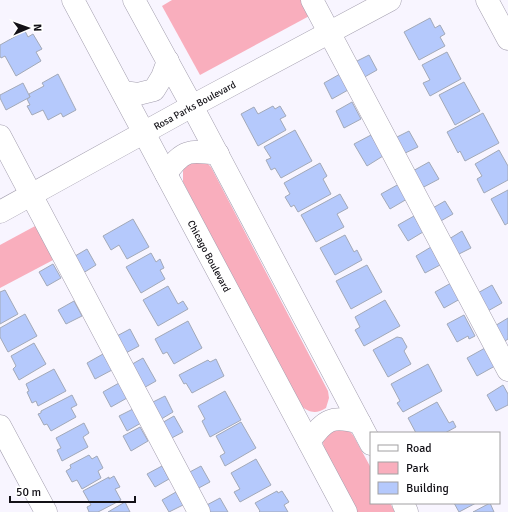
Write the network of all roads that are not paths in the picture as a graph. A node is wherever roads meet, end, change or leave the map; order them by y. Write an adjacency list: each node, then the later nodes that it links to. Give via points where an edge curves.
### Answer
1 (72, 0): 9 (street, Chicago Boulevard)
2 (134, 0): 8 (street)
3 (312, 0): 6 (street)
4 (390, 0): 6 (street, Rosa Parks Boulevard)
5 (487, 0): 7 (street)
6 (330, 33): 10 (street, Rosa Parks Boulevard); 17 (street)
7 (508, 39)
8 (168, 61): 9 (street, via 154,90 138,94); 10 (street)
9 (123, 92): 11 (street, Chicago Boulevard)
10 (192, 106): 11 (street, Rosa Parks Boulevard); 13 (street)
11 (144, 133): 14 (street, Chicago Boulevard); 15 (street, Rosa Parks Boulevard)
12 (0, 136): 15 (street)
13 (218, 154): 14 (street, via 201,151 186,153 174,162); 18 (street)
14 (166, 174): 20 (street, Chicago Boulevard)
15 (32, 195): 16 (street, Rosa Parks Boulevard); 23 (street)
16 (0, 212)
17 (508, 370)
18 (360, 423): 20 (street, via 345,419 329,420 318,428); 21 (street)
19 (0, 426): 22 (street)
20 (309, 442): 24 (street, Chicago Boulevard)
21 (370, 442)
22 (46, 512)
23 (199, 512)
24 (346, 512)

